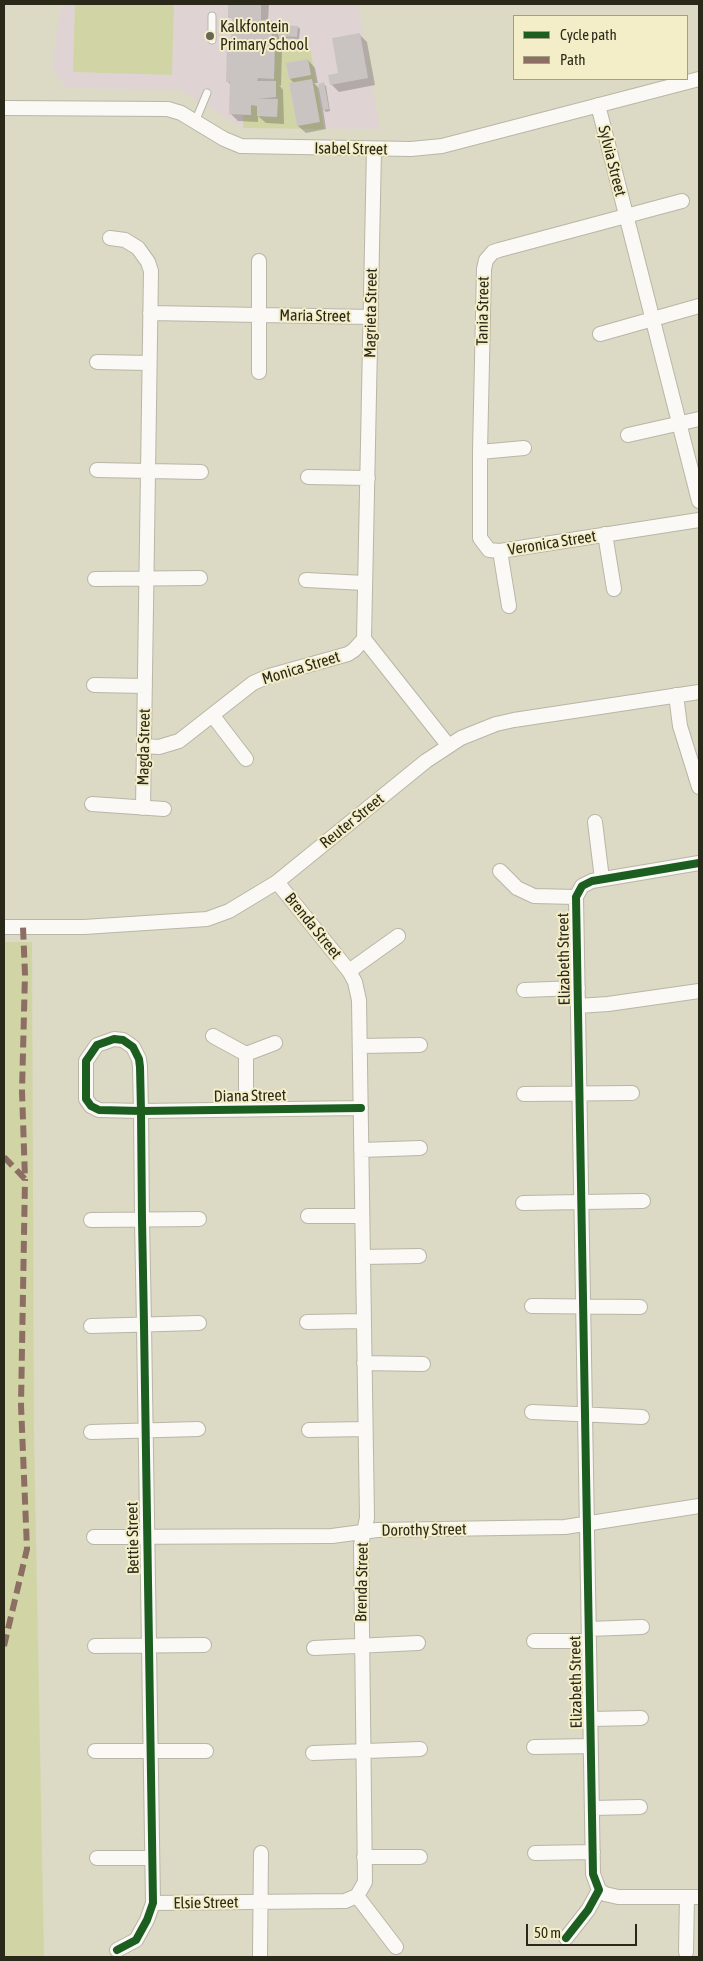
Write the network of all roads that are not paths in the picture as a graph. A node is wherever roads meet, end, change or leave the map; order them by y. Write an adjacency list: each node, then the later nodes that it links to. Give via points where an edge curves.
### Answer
1 (212, 16): 2 (lane)
2 (212, 40)
3 (699, 79): 5 (street, Isabel Street)
4 (207, 93): 7 (lane)
5 (598, 105): 8 (street, Isabel Street, via 442,146 411,150); 10 (street, Sylvia Street)
6 (4, 108): 7 (street, Isabel Street, via 161,108 174,110)
7 (195, 122): 8 (street, Isabel Street, via 242,146)
8 (374, 149): 16 (street, Magrieta Street)
9 (682, 201): 10 (street, Sylvia Street)
10 (626, 217): 17 (street, Sylvia Street); 26 (street, Tania Street, via 493,252 486,260)
11 (110, 238): 14 (street, Magda Street, via 132,244 148,262 151,270)
12 (260, 261): 15 (street, Maria Street)
13 (699, 306): 17 (street)
14 (150, 313): 15 (street, Maria Street); 20 (street, Magda Street)
15 (259, 315): 16 (street, Maria Street); 21 (street, Maria Street)
16 (371, 317): 31 (street, Magrieta Street)
17 (653, 319): 18 (street); 23 (street, Sylvia Street)
18 (600, 334)
19 (97, 362): 20 (street)
20 (150, 363): 28 (street, Magda Street)
21 (259, 372)
22 (699, 419): 23 (street)
23 (680, 423): 24 (street); 32 (street, Sylvia Street)
24 (628, 435)
25 (524, 448): 26 (street)
26 (480, 452): 35 (street, Tania Street, via 480,538 489,550)
27 (98, 470): 28 (street)
28 (148, 471): 29 (street); 36 (street, Magda Street)
29 (201, 472)
30 (308, 477): 31 (street)
31 (368, 478): 40 (street, Magrieta Street)
32 (699, 501)
33 (699, 520): 34 (street, Veronica Street)
34 (605, 534): 35 (street, Veronica Street); 41 (street, Veronica Street)
35 (500, 551): 42 (street)
36 (147, 578): 37 (street); 38 (street); 45 (street, Magda Street)
37 (200, 578)
38 (95, 579)
39 (306, 580): 40 (street)
40 (366, 582): 43 (street, Magrieta Street)
41 (614, 589)
42 (509, 606)
43 (364, 639): 48 (street, Monica Street, via 348,654 258,681); 49 (street)
44 (94, 685): 45 (street, Magda Street)
45 (145, 686): 50 (street, Magda Street)
46 (699, 692): 47 (street, Reuter Street)
47 (676, 695): 49 (street, Reuter Street, via 514,720 478,730); 52 (street, via 680,726)
48 (213, 716): 50 (street, Monica Street, via 179,741 159,747); 51 (street)
49 (448, 745): 60 (street, Reuter Street)
50 (144, 746): 54 (street, Magda Street)
51 (246, 759)
52 (699, 787)
53 (92, 804): 54 (street, Magda Street)
54 (143, 808): 55 (street, Magda Street)
55 (164, 809)
56 (594, 822): 59 (street)
57 (699, 863): 59 (street, Elizabeth Street)
58 (500, 871): 61 (street, Elizabeth Street, via 517,888 534,896)
59 (602, 880): 61 (street, Elizabeth Street, via 586,883)
60 (277, 882): 62 (street, Reuter Street, via 229,911 207,919 84,927); 64 (street, Brenda Street)
61 (576, 897): 65 (street, Elizabeth Street)
62 (4, 927)
63 (398, 936): 64 (street, Brenda Street)
64 (349, 971): 72 (street, Brenda Street, via 359,1000)
65 (578, 988): 66 (street, Elizabeth Street); 68 (street, Elizabeth Street)
66 (524, 990)
67 (699, 991): 68 (street)
68 (578, 1006): 76 (street, Elizabeth Street)
69 (213, 1036): 73 (street)
70 (275, 1043): 73 (street)
71 (420, 1045): 72 (street)
72 (360, 1046): 77 (street, Brenda Street)
73 (246, 1054): 78 (street, Diana Street)
74 (632, 1093): 76 (street)
75 (524, 1094): 76 (street)
76 (580, 1094): 84 (street, Elizabeth Street)
77 (360, 1108): 78 (street, Diana Street); 81 (street, Brenda Street)
78 (246, 1110): 79 (street, Diana Street)
79 (140, 1111): 79 (street, Bettie Street, via 140,1067 136,1052 123,1040 101,1042 92,1049 86,1062 88,1103 99,1110); 89 (street, Bettie Street)
80 (420, 1148): 81 (street)
81 (361, 1150): 86 (street, Brenda Street)
82 (642, 1201): 84 (street)
83 (523, 1202): 84 (street)
84 (582, 1202): 93 (street, Elizabeth Street)
85 (308, 1216): 86 (street)
86 (362, 1216): 91 (street, Brenda Street)
87 (199, 1219): 89 (street)
88 (90, 1220): 89 (street)
89 (142, 1220): 98 (street, Bettie Street)
90 (419, 1256): 91 (street)
91 (363, 1257): 95 (street, Brenda Street)
92 (532, 1306): 93 (street)
93 (584, 1307): 94 (street); 103 (street, Elizabeth Street)
94 (640, 1307)
95 (364, 1321): 96 (street); 100 (street, Brenda Street)
96 (307, 1322)
97 (199, 1323): 98 (street)
98 (144, 1325): 99 (street); 108 (street, Bettie Street)
99 (91, 1326)
100 (364, 1363): 101 (street); 105 (street, Brenda Street)
101 (423, 1364)
102 (532, 1412): 103 (street)
103 (586, 1414): 104 (street); 111 (street, Elizabeth Street)
104 (642, 1417)
105 (365, 1429): 107 (street); 112 (street, Brenda Street, via 367,1518)
106 (198, 1430): 108 (street)
107 (308, 1430)
108 (146, 1431): 109 (street); 114 (street, Bettie Street)
109 (91, 1432)
110 (699, 1506): 111 (street, Dorothy Street)
111 (588, 1524): 112 (street, Dorothy Street, via 565,1528 377,1530); 116 (street, Elizabeth Street)
112 (364, 1533): 114 (street, Dorothy Street); 122 (street, Brenda Street, via 361,1544)
113 (94, 1537): 114 (street, Bettie Street)
114 (147, 1537): 119 (street, Bettie Street)
115 (642, 1627): 116 (street, Elizabeth Street)
116 (589, 1635): 117 (street, Elizabeth Street); 125 (street, Elizabeth Street)
117 (534, 1641)
118 (418, 1643): 122 (street, Brenda Street)
119 (149, 1645): 120 (street); 121 (street); 130 (street, Bettie Street)
120 (204, 1645)
121 (95, 1646)
122 (362, 1646): 123 (street, Brenda Street); 132 (street, Brenda Street)
123 (314, 1648)
124 (640, 1718): 125 (street, Elizabeth Street)
125 (590, 1719): 126 (street, Elizabeth Street)
126 (591, 1746): 127 (street, Elizabeth Street); 135 (street, Elizabeth Street)
127 (534, 1747)
128 (420, 1749): 132 (street)
129 (95, 1751): 130 (street)
130 (150, 1751): 131 (street); 142 (street, Bettie Street)
131 (206, 1751)
132 (363, 1751): 133 (street); 139 (street, Brenda Street)
133 (313, 1753)
134 (640, 1807): 135 (street)
135 (592, 1808): 136 (street, Elizabeth Street)
136 (593, 1852): 138 (street); 143 (street, Elizabeth Street, via 594,1880)
137 (261, 1853): 146 (street, Elsie Street)
138 (535, 1853)
139 (364, 1857): 140 (street); 144 (street, Brenda Street, via 365,1882)
140 (420, 1857)
141 (97, 1858): 142 (street)
142 (152, 1858): 147 (street, Bettie Street)
143 (599, 1890): 145 (street, via 611,1897); 148 (street)
144 (357, 1896): 146 (street, Elsie Street, via 345,1901); 149 (street)
145 (693, 1897): 151 (street)
146 (260, 1902): 147 (street, Elsie Street); 152 (street, Elsie Street)
147 (153, 1903): 150 (street, Bettie Street, via 136,1940)
148 (566, 1938)
149 (396, 1947)
150 (117, 1950)
151 (686, 1952)
152 (260, 1955)

